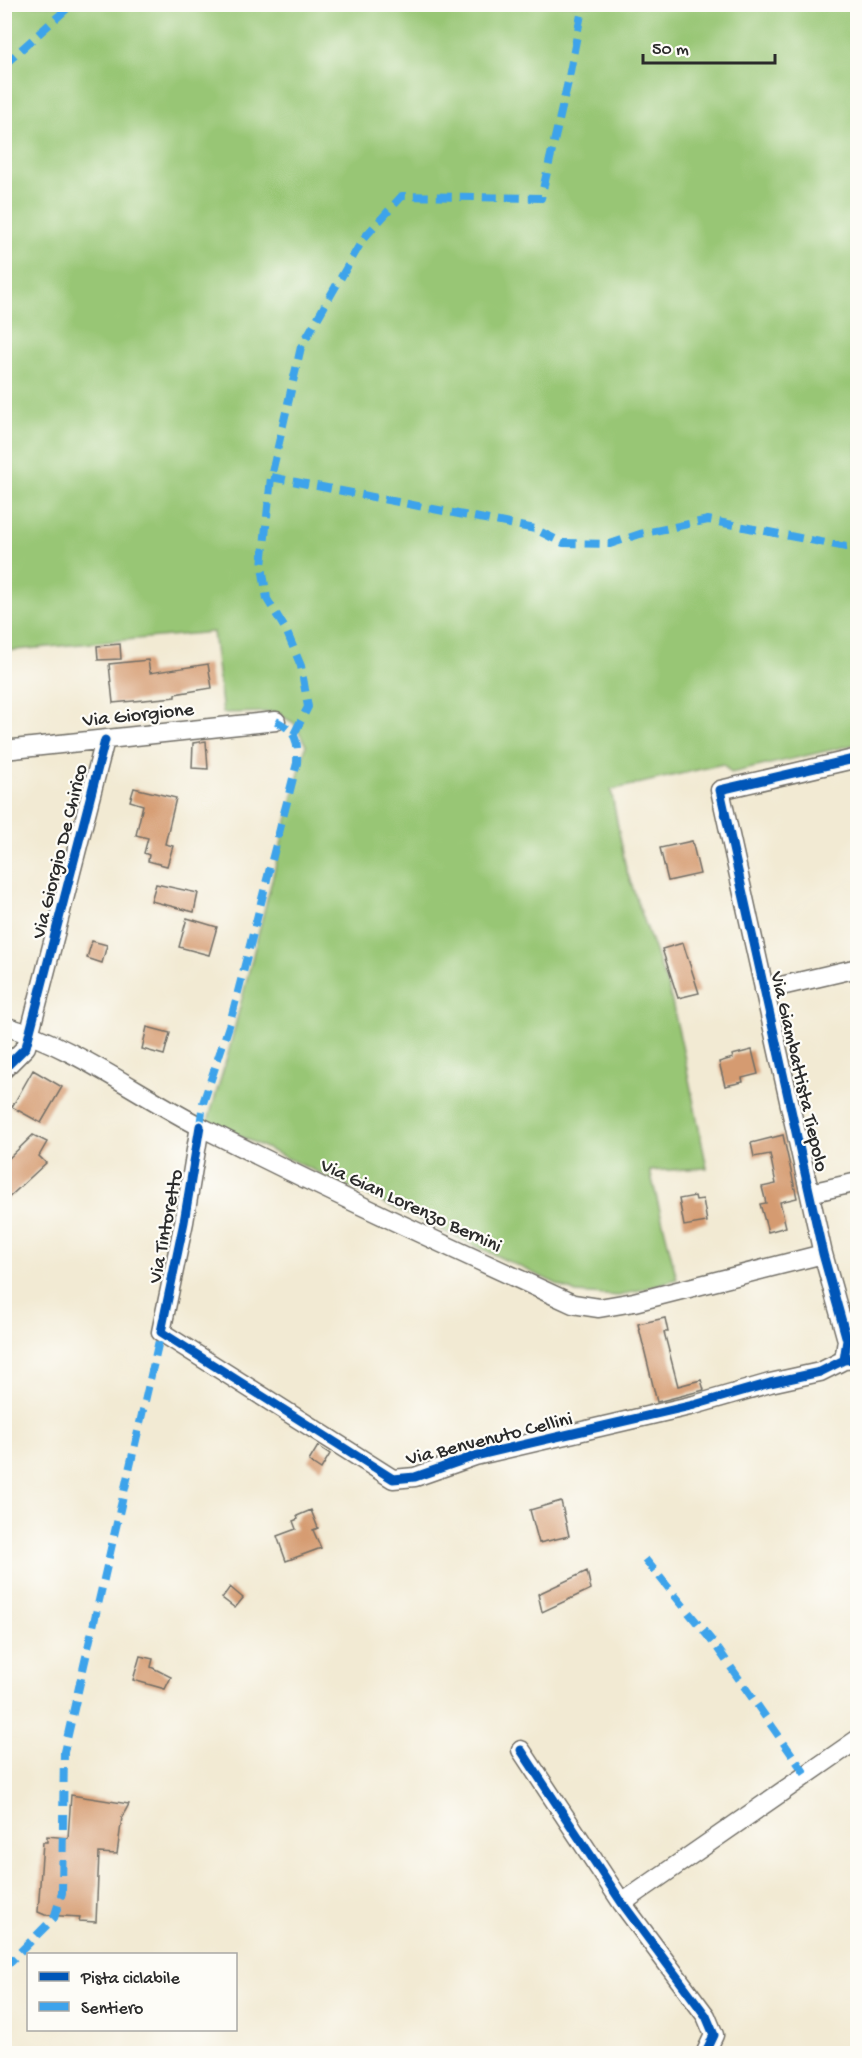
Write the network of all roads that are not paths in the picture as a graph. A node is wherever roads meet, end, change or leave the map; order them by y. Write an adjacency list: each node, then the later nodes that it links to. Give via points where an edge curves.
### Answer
1 (276, 721): 2 (street, Via Giorgione)
2 (105, 740): 3 (street, Via Giorgione); 8 (street, Via Giorgio De Chirico)
3 (4, 750)
4 (858, 758): 6 (street, Via Giambattista Tiepolo, via 720,790)
5 (858, 968): 6 (street)
6 (764, 990): 12 (street, Via Giambattista Tiepolo)
7 (4, 1026): 8 (street, Via Gian Lorenzo Bernini)
8 (29, 1033): 9 (street, Via Giorgio De Chirico, via 26,1047); 10 (street, Via Gian Lorenzo Bernini)
9 (4, 1069)
10 (200, 1126): 13 (street, Via Gian Lorenzo Bernini, via 366,1209 573,1304 599,1308 634,1302); 14 (street, Via Tintoretto)
11 (858, 1182): 12 (street)
12 (810, 1193): 13 (street, Via Giambattista Tiepolo)
13 (823, 1254): 15 (street, Via Giambattista Tiepolo)
14 (161, 1332): 15 (street, Via Benvenuto Cellini, via 393,1479 415,1477 475,1456 820,1372)
15 (851, 1359)
16 (858, 1739): 18 (street)
17 (521, 1750): 18 (street)
18 (622, 1903): 19 (street, via 706,2016 714,2035)
19 (705, 2054)

